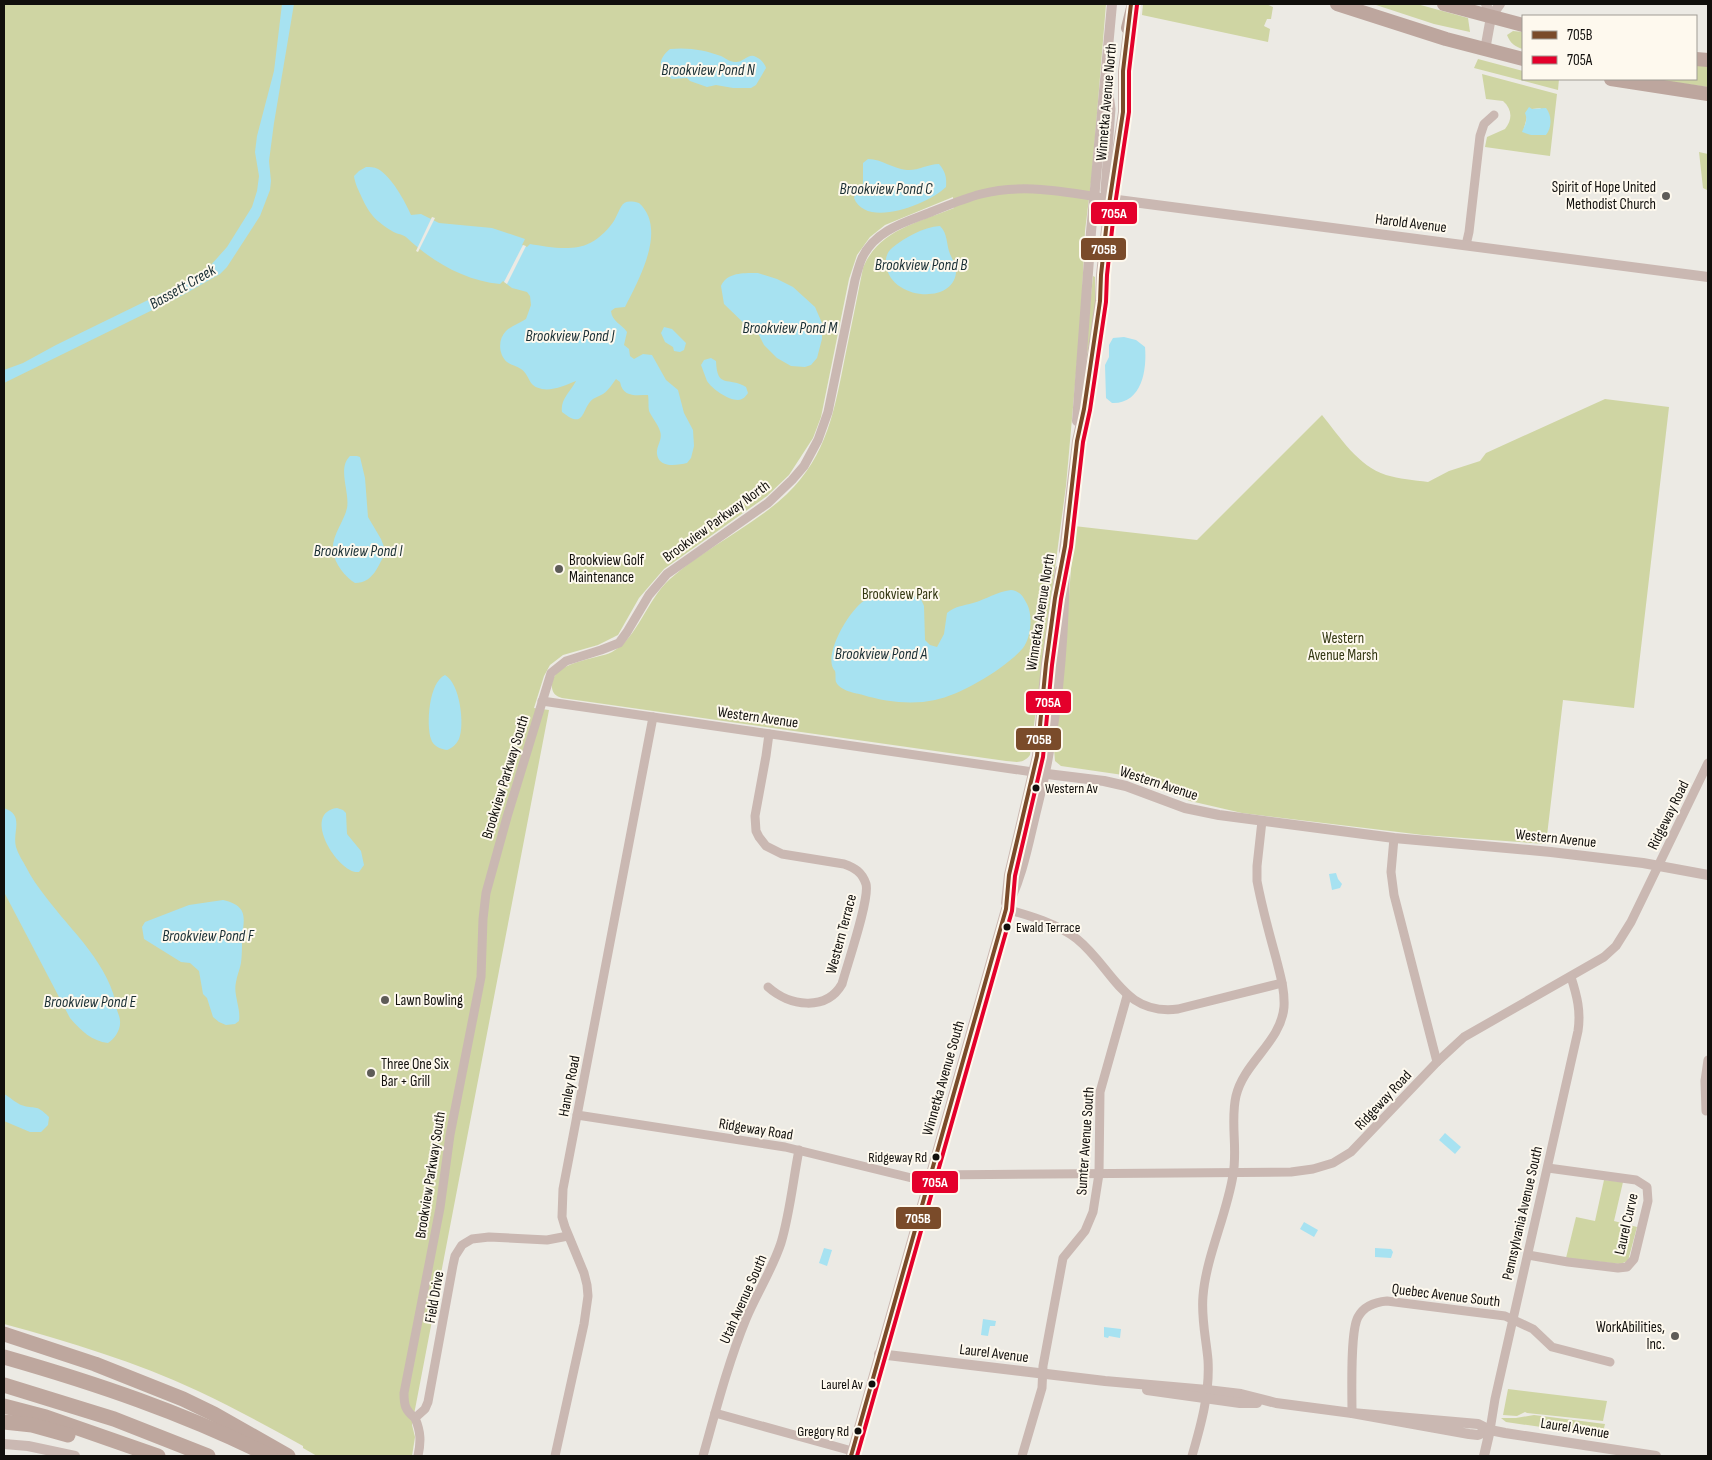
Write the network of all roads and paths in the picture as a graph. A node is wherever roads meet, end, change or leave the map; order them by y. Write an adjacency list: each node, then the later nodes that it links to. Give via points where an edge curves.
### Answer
1 (1112, 4): 12 (street, Winnetka Avenue North)
2 (1133, 4): 9 (highway)
3 (1337, 4): 10 (highway)
4 (1444, 4): 7 (highway)
5 (1486, 4): 7 (street)
6 (1500, 4): 7 (street)
7 (1491, 17): 8 (highway); 10 (street)
8 (1522, 25)
9 (1128, 28): 17 (street, Winnetka Avenue North, via 1123,112)
10 (1485, 50): 11 (highway)
11 (1522, 59)
12 (1105, 71): 16 (street, Winnetka Avenue North); 17 (street, via 1110,93 1105,190)
13 (1617, 80): 14 (highway)
14 (1708, 94)
15 (1494, 114): 18 (street, via 1484,124 1480,136)
16 (1095, 196): 17 (street, Brookview Parkway North); 20 (street, Winnetka Avenue North); 22 (street, Brookview Parkway North, via 1049,190 997,191 901,223 879,236 861,259 828,412 804,466 768,503 667,574 649,595 618,643 555,668)
17 (1110, 199): 18 (street, Harold Avenue); 20 (street, Winnetka Avenue North, via 1100,301)
18 (1466, 245): 19 (street, Harold Avenue)
19 (1708, 277)
20 (1077, 441): 21 (street, Winnetka Avenue North)
21 (1065, 546): 26 (street, Winnetka Avenue North, via 1055,598); 27 (street, Winnetka Avenue North, via 1059,674)
22 (542, 701): 23 (street, Western Avenue); 59 (street, Brookview Parkway South, via 484,904 481,977 404,1393 405,1408)
23 (653, 717): 24 (street, Western Avenue); 40 (street, Hanley Road)
24 (769, 734): 26 (street, Western Avenue); 35 (street, Western Terrace, via 755,816 756,831 766,846 782,854 853,867 862,874 867,891 842,984 834,994 823,1002 808,1003 786,999)
25 (1708, 763): 30 (street, Ridgeway Road)
26 (1034, 772): 27 (street, Western Avenue); 32 (street, Winnetka Avenue South, via 1009,875)
27 (1046, 774): 28 (street, Western Avenue, via 1114,783 1185,808); 32 (street, Winnetka Avenue South, via 1019,879)
28 (1262, 821): 29 (street, Western Avenue); 34 (street, via 1257,881)
29 (1394, 838): 30 (street, Western Avenue, via 1551,852); 38 (street, via 1391,872 1394,895)
30 (1659, 866): 31 (street, Western Avenue); 33 (street, Ridgeway Road, via 1616,946)
31 (1708, 875)
32 (1006, 909): 36 (street, via 1069,934 1090,952); 45 (street, Winnetka Avenue South)
33 (1571, 977): 38 (street, Ridgeway Road, via 1472,1032); 42 (street, Pennsylvania Avenue South, via 1579,1002 1579,1022)
34 (1282, 983): 36 (street, via 1171,1010 1150,1008); 43 (street, via 1281,1020 1236,1094)
35 (768, 987)
36 (1127, 996): 44 (street, Sumter Avenue South, via 1100,1092)
37 (1708, 1060): 39 (street)
38 (1437, 1062): 43 (street, Ridgeway Road, via 1360,1144 1342,1158 1304,1170)
39 (1706, 1111)
40 (577, 1115): 41 (street, Ridgeway Road); 46 (street, Hanley Road, via 563,1189 562,1217)
41 (799, 1150): 45 (street, Ridgeway Road); 57 (street, Utah Avenue South, via 782,1240 772,1268 746,1317)
42 (1548, 1168): 47 (street, Pennsylvania Avenue South); 47 (street, Laurel Curve, via 1636,1180 1648,1191 1646,1209 1634,1259 1627,1268)
43 (1234, 1172): 44 (street, Ridgeway Road); 55 (street, via 1203,1294)
44 (1099, 1174): 45 (street, Ridgeway Road); 53 (street, Sumter Avenue South, via 1088,1226 1062,1264)
45 (929, 1178): 50 (street, Winnetka Avenue South)
46 (568, 1236): 59 (street, Field Drive, via 547,1240 480,1237 466,1241 456,1256 428,1402); 71 (street, Hanley Road, via 584,1273 588,1296)
47 (1528, 1255): 48 (street, Pennsylvania Avenue South)
48 (1513, 1321): 52 (street, Quebec Avenue South, via 1533,1329 1552,1347); 58 (street, Quebec Avenue South, via 1500,1315 1387,1301 1370,1305 1362,1311 1355,1324); 61 (street, Pennsylvania Avenue South)
49 (4, 1334): 69 (highway, via 95,1364 183,1399)
50 (879, 1354): 53 (street, Laurel Avenue); 63 (street, Winnetka Avenue South)
51 (4, 1357): 68 (highway, via 162,1408)
52 (1610, 1362)
53 (1043, 1374): 55 (street, Laurel Avenue, via 1148,1390); 73 (street, Sumter Avenue South, via 1042,1388)
54 (4, 1385): 67 (highway, via 114,1420)
55 (1207, 1394): 58 (street, Laurel Avenue, via 1240,1402 1276,1403); 74 (street)
56 (4, 1406): 66 (highway)
57 (715, 1413): 63 (street); 72 (street, Utah Avenue South)
58 (1352, 1413): 61 (street, Laurel Avenue, via 1478,1424)
59 (415, 1418): 70 (street, via 421,1437)
60 (4, 1422): 65 (highway, via 51,1429)
61 (1490, 1430): 75 (street, Pennsylvania Avenue South); 76 (street, Laurel Avenue)
62 (4, 1444): 64 (street)
63 (852, 1453)
64 (75, 1456)
65 (138, 1456)
66 (158, 1456)
67 (208, 1456)
68 (270, 1456)
69 (288, 1456)
70 (418, 1456)
71 (554, 1456)
72 (703, 1456)
73 (1022, 1456)
74 (1192, 1456)
75 (1484, 1456)
76 (1656, 1456)

